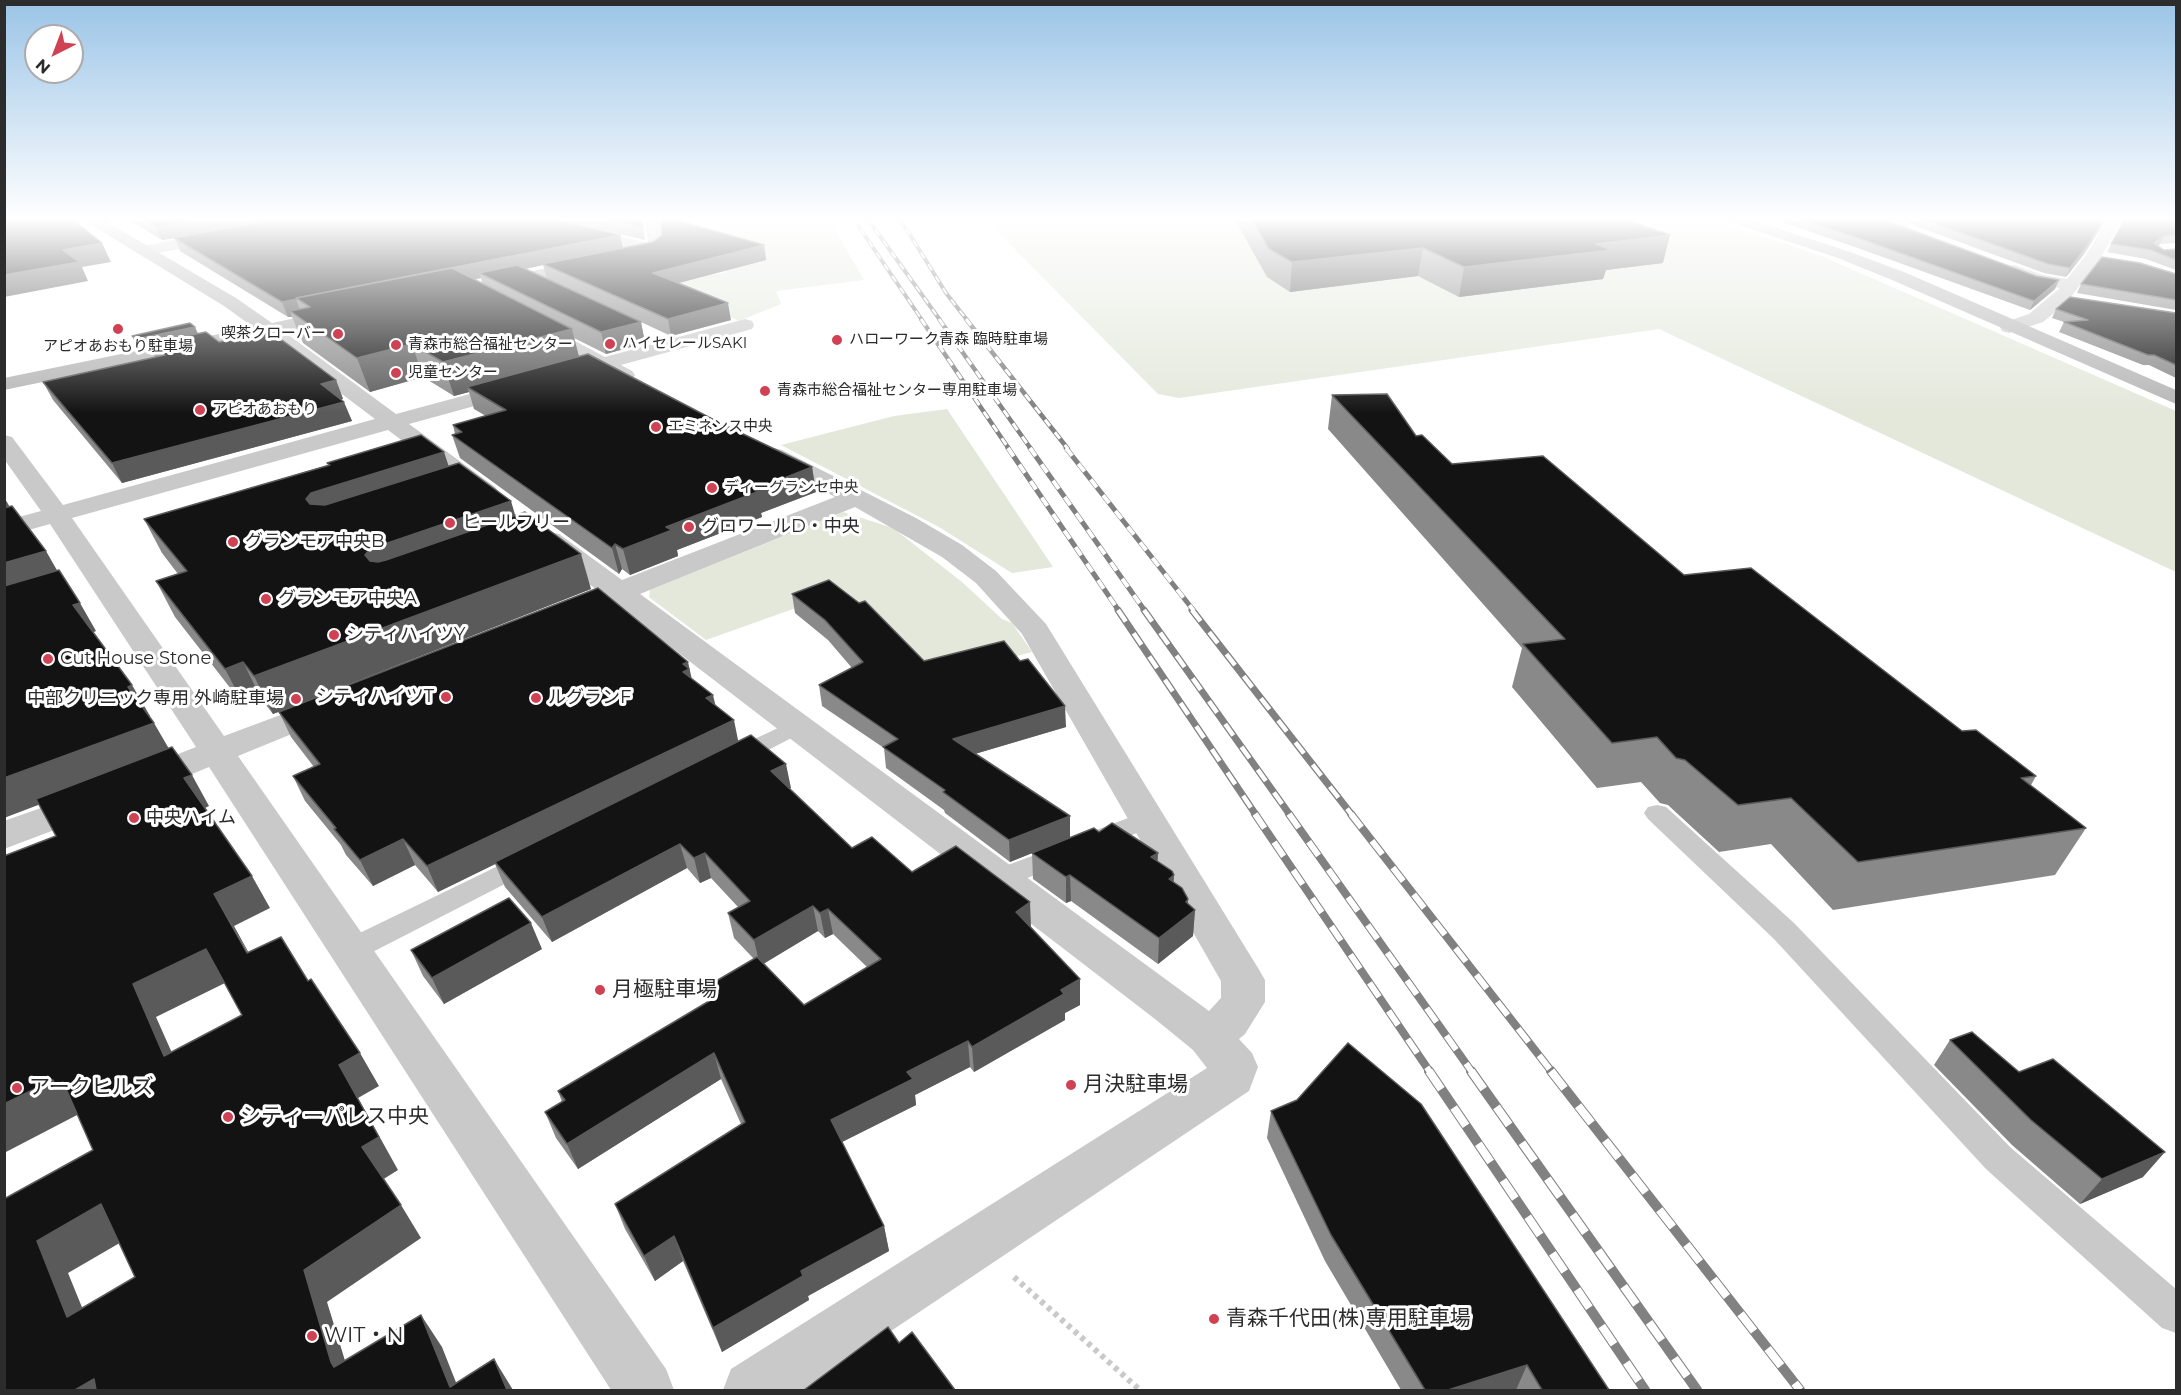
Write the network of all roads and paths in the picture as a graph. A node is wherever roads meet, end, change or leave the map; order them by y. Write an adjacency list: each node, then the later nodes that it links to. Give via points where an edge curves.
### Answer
1 (198, 283): 15 (street)
2 (497, 283): 7 (street)
3 (538, 283): 9 (street)
4 (1908, 283): 14 (street)
5 (2048, 283): 8 (street)
6 (2072, 283): 8 (street)
7 (475, 288)
8 (2066, 291): 10 (street); 14 (street, via 2036,318)
9 (556, 292)
10 (2084, 302)
11 (359, 311): 15 (street)
12 (517, 318): 18 (street)
13 (745, 325): 17 (street)
14 (2009, 327): 23 (street)
15 (268, 329): 21 (street); 24 (street)
16 (649, 335): 17 (street)
17 (669, 345): 18 (street)
18 (602, 363): 19 (street); 22 (street)
19 (569, 372)
20 (535, 382): 24 (street)
21 (4, 384)
22 (648, 387)
23 (2176, 398)
24 (392, 422): 28 (street, via 466,489); 29 (street)
25 (4, 442): 29 (street)
26 (751, 443): 27 (street)
27 (855, 498): 32 (street); 39 (street, via 952,551 1013,603 1035,630)
28 (505, 507)
29 (57, 515): 30 (street); 36 (street, via 88,583)
30 (4, 529)
31 (536, 534): 32 (street)
32 (619, 592): 33 (street); 35 (street)
33 (576, 609)
34 (353, 698): 36 (street)
35 (797, 726): 37 (lane); 42 (street)
36 (217, 752): 40 (street); 43 (street)
37 (712, 769)
38 (1657, 813): 46 (lane, via 1784,931 1998,1158)
39 (1149, 819): 42 (lane); 44 (street, via 1243,980 1243,1002 1229,1021)
40 (4, 836)
41 (552, 849): 43 (lane)
42 (999, 879): 44 (street)
43 (349, 951): 47 (street)
44 (1209, 1037): 45 (street, via 1235,1067 1232,1077)
45 (977, 1244): 48 (street); 49 (path)
46 (2176, 1314)
47 (645, 1390)
48 (752, 1390)
49 (1140, 1390)

